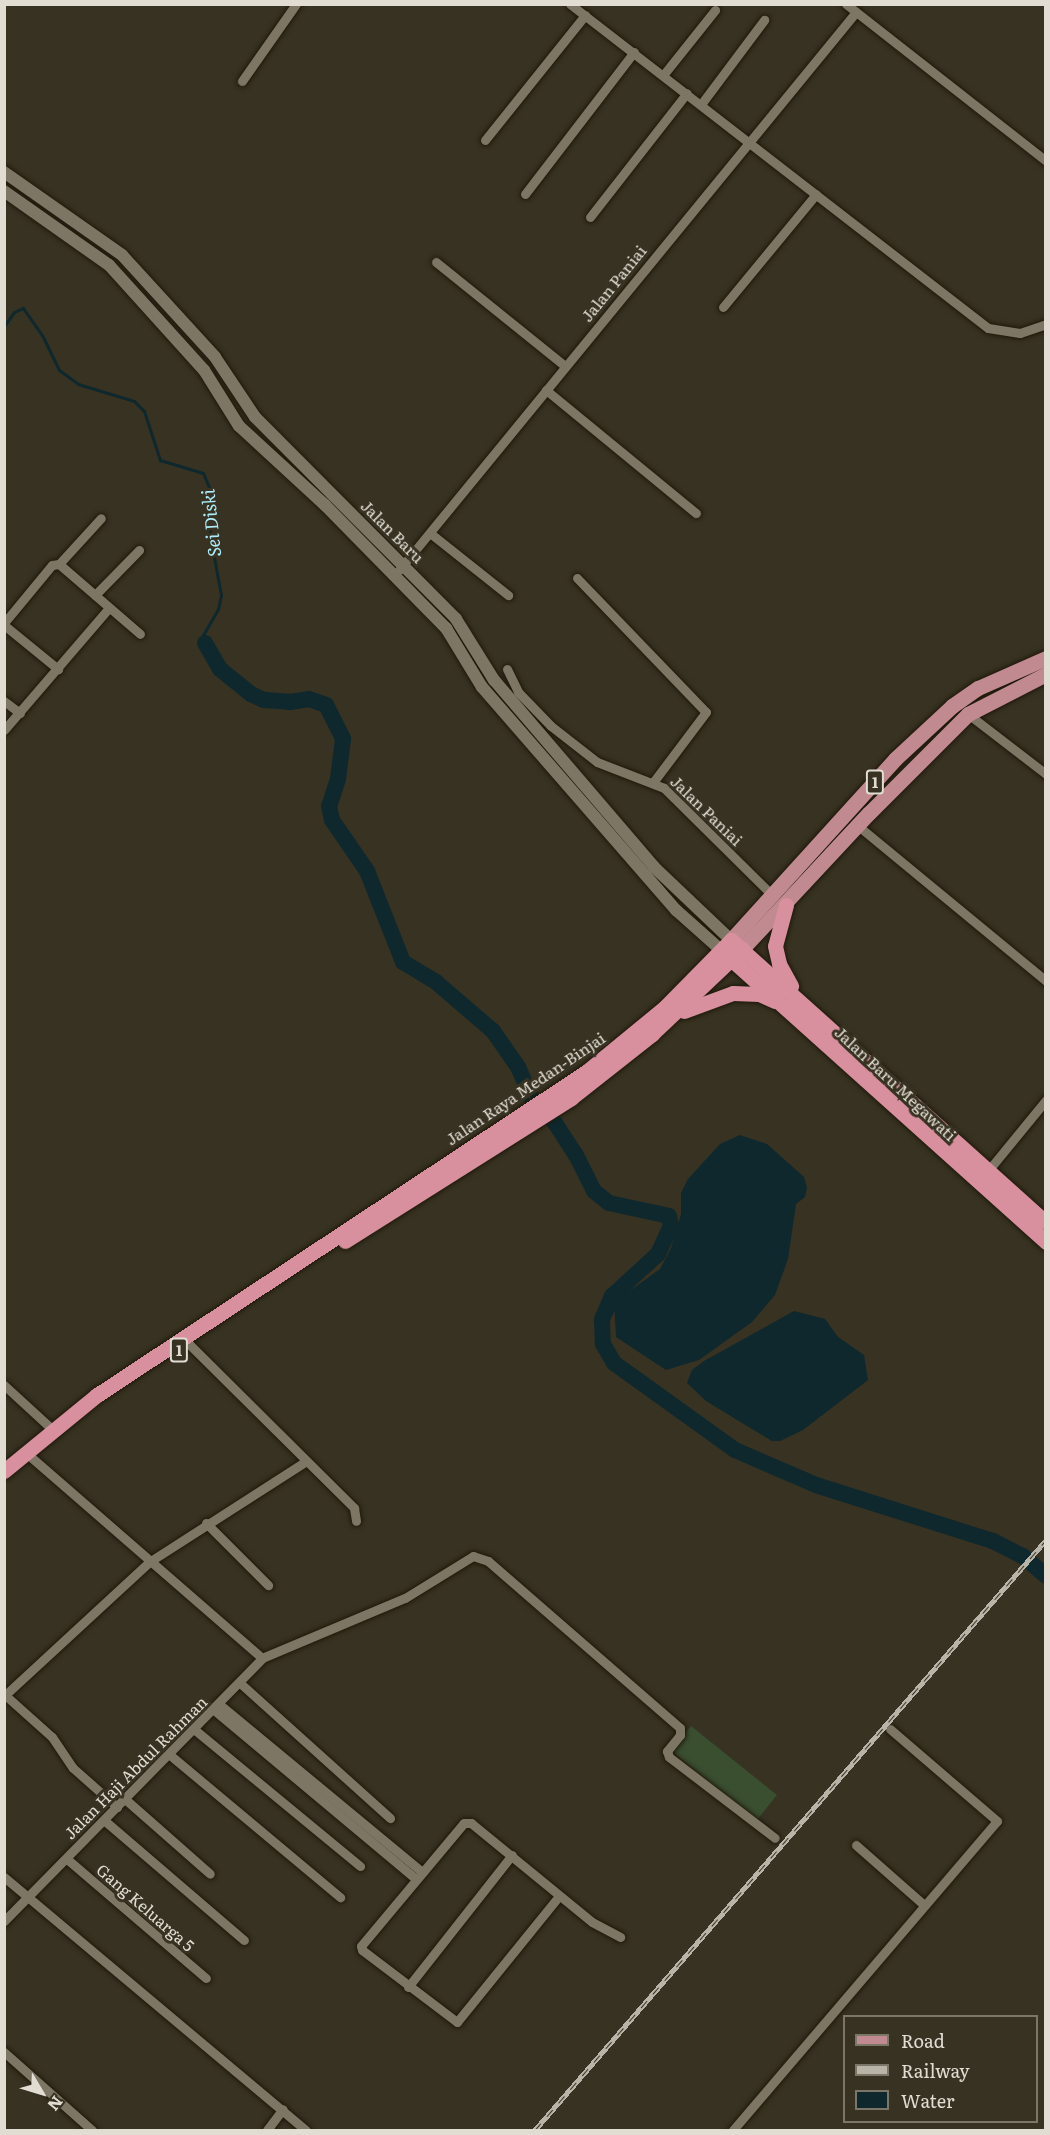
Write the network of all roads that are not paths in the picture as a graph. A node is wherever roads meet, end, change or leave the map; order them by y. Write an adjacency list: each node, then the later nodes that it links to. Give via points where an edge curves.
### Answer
1 (296, 4): 10 (street)
2 (570, 4): 6 (street)
3 (846, 4): 5 (street)
4 (715, 10): 9 (street)
5 (856, 12): 13 (street, Jalan Paniai); 15 (street)
6 (585, 15): 8 (street); 14 (street)
7 (764, 20): 12 (street)
8 (634, 52): 9 (street); 18 (street)
9 (664, 74): 11 (street)
10 (242, 81)
11 (687, 93): 12 (street); 20 (street)
12 (702, 103): 13 (street)
13 (748, 139): 19 (street); 24 (street, Jalan Paniai)
14 (485, 140)
15 (1046, 161)
16 (4, 172): 31 (street, Jalan Baru, via 122,255 215,357 255,417)
17 (4, 191): 32 (street, Jalan Baru, via 109,265 204,370 239,426)
18 (525, 194)
19 (816, 194): 22 (street); 23 (street, via 988,328 1020,333)
20 (590, 217)
21 (436, 262): 24 (street)
22 (723, 307)
23 (1046, 324)
24 (565, 366): 25 (street, Jalan Paniai)
25 (546, 390): 26 (street); 28 (street, Jalan Paniai)
26 (696, 513)
27 (101, 518): 30 (street)
28 (430, 533): 31 (street, Jalan Paniai); 34 (street)
29 (139, 550): 35 (street)
30 (59, 564): 35 (street); 37 (street, via 52,565)
31 (404, 565): 32 (street, Jalan Paniai); 46 (street, Jalan Baru, via 456,618 494,680)
32 (395, 575): 48 (street, Jalan Baru, via 446,628 482,687)
33 (577, 578): 50 (street, via 706,712)
34 (508, 595)
35 (95, 596): 36 (street)
36 (109, 608): 38 (street); 40 (street)
37 (4, 624): 40 (street)
38 (140, 634)
39 (1046, 658): 52 (main road, Jalan Raya Medan-Binjai / 1, via 978,688 952,706 895,759)
40 (58, 669): 44 (street)
41 (507, 669): 46 (street, Jalan Paniai)
42 (1046, 674): 45 (main road, Jalan Raya Medan-Binjai / 1)
43 (4, 700): 44 (street)
44 (20, 712): 47 (street)
45 (968, 714): 49 (street); 51 (main road, Jalan Raya Medan-Binjai / 1)
46 (533, 717): 48 (street); 50 (street, Jalan Paniai, via 597,762); 54 (street, Jalan Baru, via 654,867)
47 (4, 730)
48 (519, 730): 54 (street, Jalan Baru, via 676,910)
49 (1046, 774)
50 (654, 782): 52 (street, Jalan Paniai)
51 (857, 825): 53 (main road, Jalan Raya Medan-Binjai / 1); 55 (street)
52 (772, 895): 54 (main road, Jalan Raya Medan-Binjai / 1)
53 (786, 905): 54 (main road, Jalan Raya Medan-Binjai / 1); 56 (highway, via 777,926 776,955)
54 (731, 950): 56 (highway, Jalan Baru Megawati); 57 (highway, Jalan Raya Medan-Binjai / 1); 58 (highway, Jalan Raya Medan-Binjai / 1)
55 (1046, 981)
56 (792, 1001): 57 (highway, via 733,993); 61 (highway, Jalan Baru Megawati)
57 (672, 1016): 58 (highway, Jalan Raya Medan-Binjai / 1)
58 (567, 1092): 60 (highway, Jalan Raya Medan-Binjai / 1)
59 (1046, 1100): 61 (street)
60 (499, 1138): 64 (highway, Jalan Raya Medan-Binjai / 1); 66 (highway, Jalan Raya Medan-Binjai / 1, via 362,1216 259,1291 151,1358)
61 (989, 1180): 62 (highway, Jalan Baru Megawati); 63 (highway, Jalan Baru Megawati)
62 (1046, 1223)
63 (1046, 1242)
64 (189, 1344): 67 (highway, Jalan Raya Medan-Binjai / 1, via 102,1402); 68 (street)
65 (4, 1385): 66 (street)
66 (53, 1430): 69 (highway, Jalan Raya Medan-Binjai / 1)
67 (32, 1458): 69 (highway, Jalan Raya Medan-Binjai / 1); 73 (street)
68 (305, 1462): 71 (street, via 354,1508); 72 (street)
69 (11, 1469): 70 (highway, Jalan Raya Medan-Binjai / 1)
70 (4, 1482)
71 (356, 1521)
72 (206, 1523): 73 (street); 74 (street)
73 (149, 1562): 75 (street); 77 (street)
74 (268, 1585)
75 (262, 1659): 76 (street, Jalan Haji Abdul Rahman); 86 (street, via 390,1605 470,1557 482,1557 680,1728 680,1735 668,1748 669,1757)
76 (240, 1683): 78 (street, Jalan Haji Abdul Rahman); 84 (street)
77 (5, 1695): 83 (street, via 52,1737 73,1768)
78 (216, 1707): 80 (street, Jalan Haji Abdul Rahman); 92 (street)
79 (890, 1729): 97 (street, via 997,1821)
80 (195, 1730): 81 (street, Jalan Haji Abdul Rahman); 90 (street)
81 (170, 1755): 82 (street, Jalan Haji Abdul Rahman); 96 (street)
82 (125, 1799): 83 (street, Jalan Haji Abdul Rahman); 91 (street)
83 (117, 1807): 85 (street, Jalan Haji Abdul Rahman)
84 (390, 1818)
85 (105, 1821): 89 (street, Jalan Haji Abdul Rahman); 100 (street)
86 (775, 1838)
87 (856, 1845): 97 (street)
88 (512, 1855): 92 (street, via 471,1823 464,1823); 95 (street); 102 (street)
89 (67, 1859): 94 (street, Jalan Haji Abdul Rahman); 101 (street, Gang Keluarga 5)
90 (360, 1866)
91 (210, 1874)
92 (419, 1876): 102 (street, via 361,1946 364,1953)
93 (4, 1877): 94 (street)
94 (28, 1895): 98 (street, Jalan Haji Abdul Rahman); 104 (street)
95 (559, 1896): 99 (street, via 592,1922); 102 (street, via 462,2019 451,2020)
96 (340, 1897)
97 (924, 1905): 108 (street, via 868,1976)
98 (4, 1921)
99 (620, 1936)
100 (244, 1940)
101 (206, 1978)
102 (408, 1987)
103 (4, 2052): 105 (street)
104 (283, 2109): 106 (street); 107 (street)
105 (92, 2130)
106 (267, 2130)
107 (306, 2130)
108 (733, 2130)

